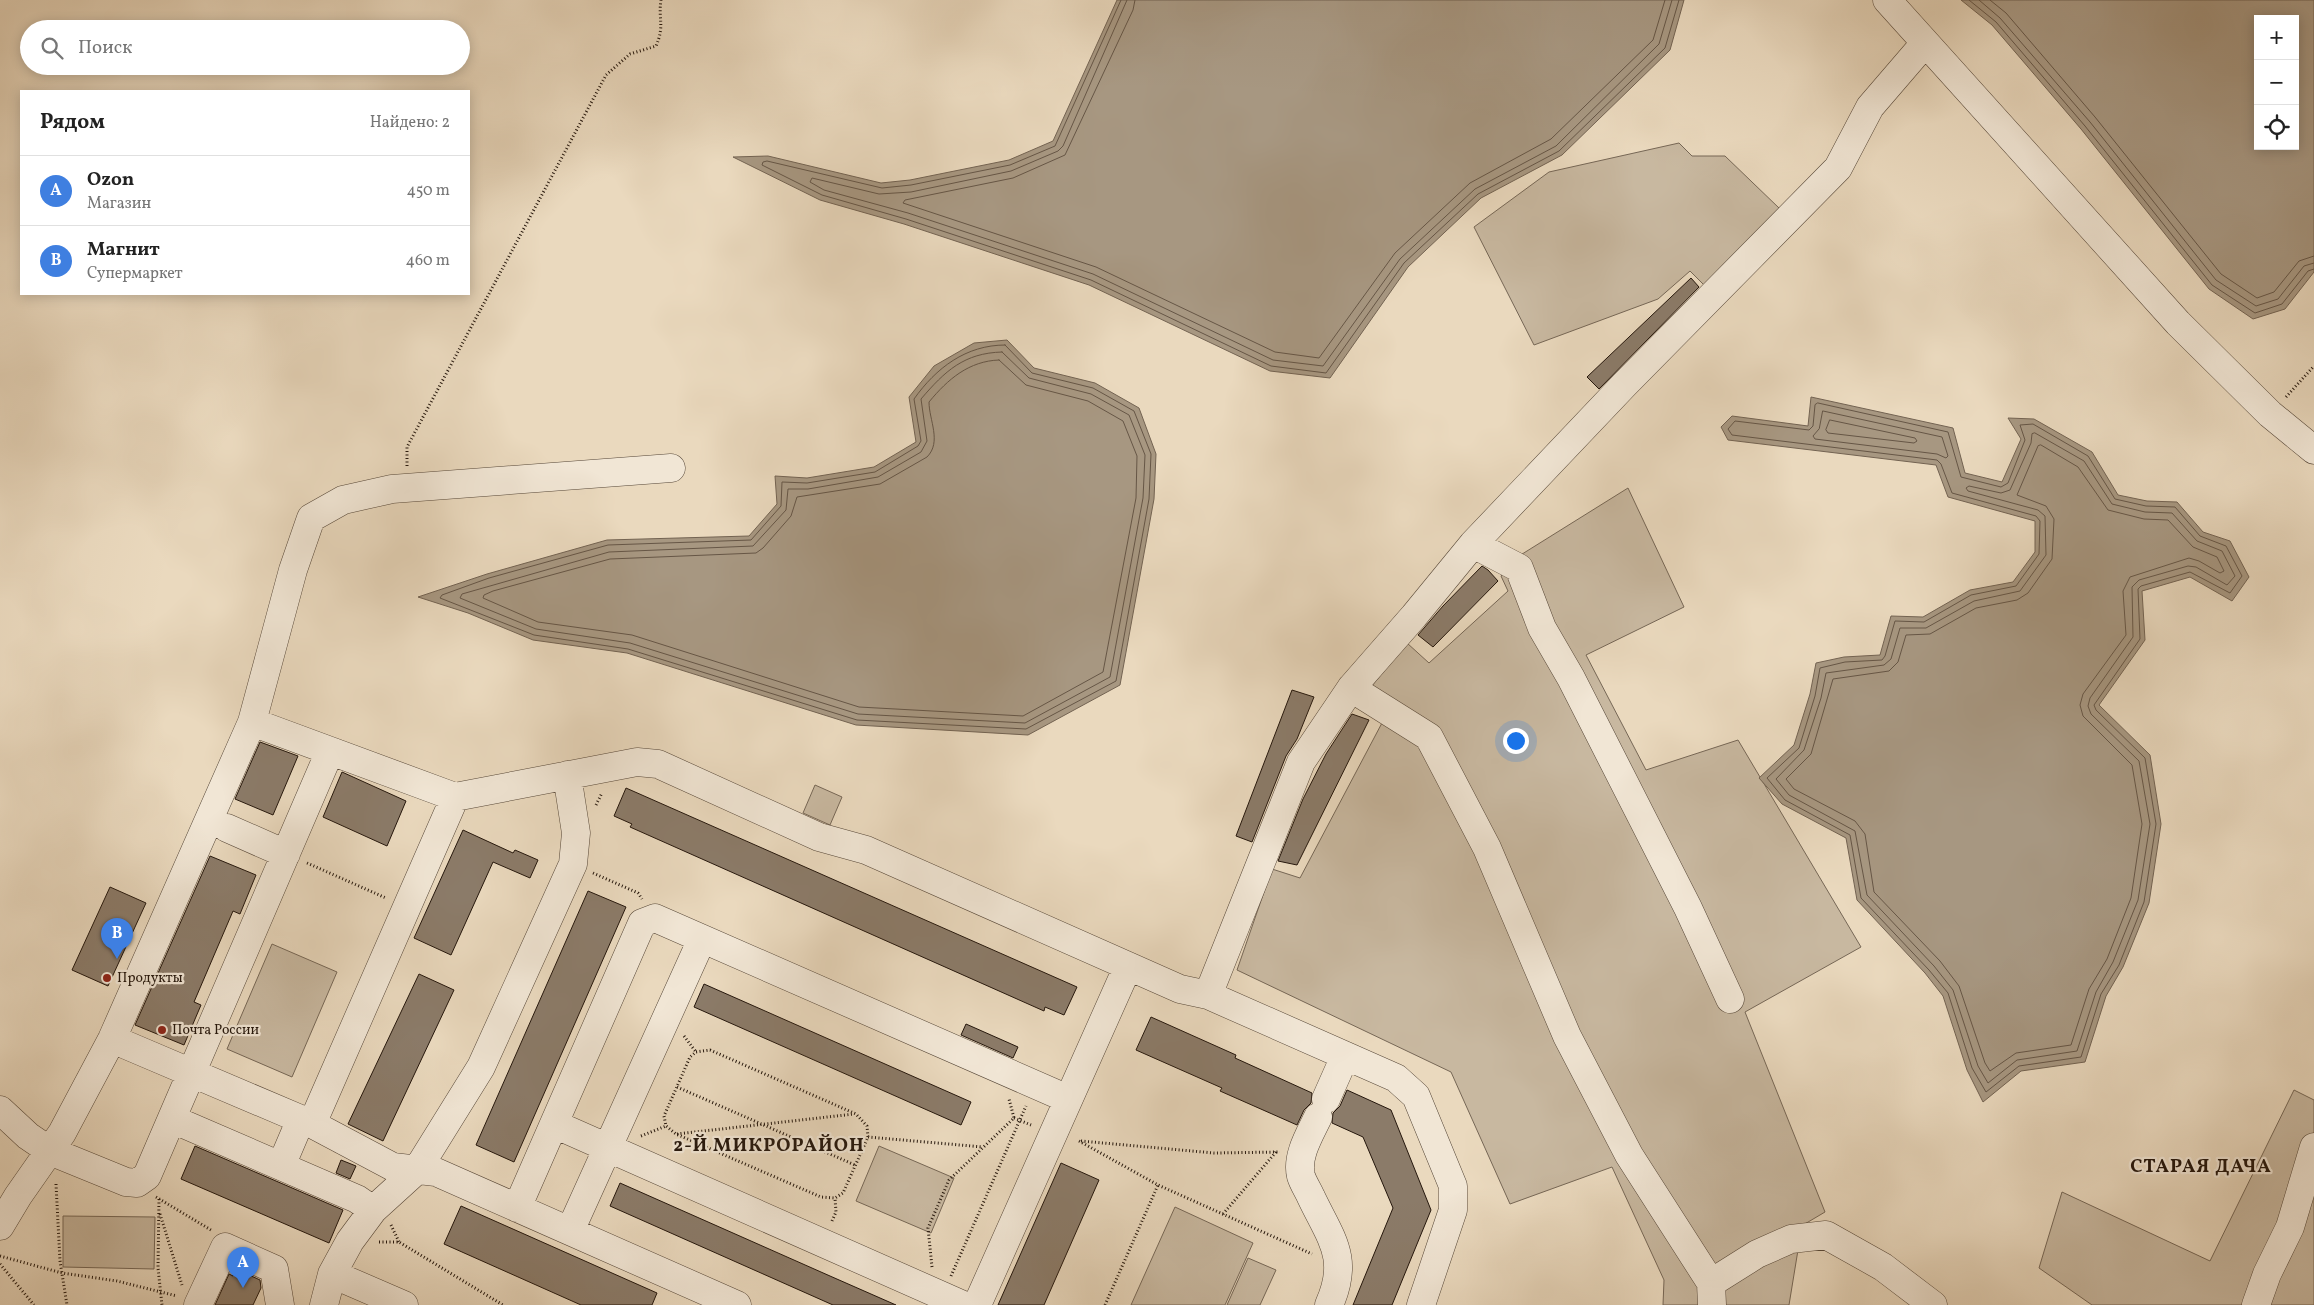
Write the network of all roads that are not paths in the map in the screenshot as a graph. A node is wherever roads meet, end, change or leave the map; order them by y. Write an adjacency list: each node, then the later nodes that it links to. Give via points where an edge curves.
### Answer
1 (1887, 0): 2 (street)
2 (1925, 43): 3 (street, via 2178,323 2270,414); 5 (street, via 1870,107 1838,168 1630,378)
3 (2314, 450)
4 (671, 468): 7 (street, via 407,488 343,500 311,518 293,570)
5 (1473, 544): 6 (street); 16 (street, via 1519,568 1542,628 1572,678 1688,908)
6 (1351, 688): 15 (street, via 1302,762); 35 (street, via 1429,737 1487,848 1567,1036 1629,1155)
7 (252, 722): 8 (street); 17 (street)
8 (330, 751): 10 (street); 12 (street)
9 (567, 775): 10 (street); 14 (street, via 637,762 658,764 819,837 866,850); 29 (street, via 576,833 573,864 481,1067)
10 (455, 797): 23 (street)
11 (226, 828): 12 (street)
12 (286, 854): 19 (street)
13 (702, 939): 20 (street); 24 (street, via 655,918 642,923); 26 (street)
14 (1128, 966): 15 (street, via 1180,989); 20 (street)
15 (1208, 995): 18 (street)
16 (1730, 999)
17 (112, 1038): 19 (street); 27 (street)
18 (1345, 1056): 43 (street, via 1322,1108 1290,1151 1336,1250 1340,1267); 44 (street, via 1396,1078 1416,1096 1453,1186 1453,1210)
19 (192, 1073): 22 (street); 23 (street)
20 (1068, 1099): 42 (street)
21 (0, 1110): 27 (street, via 28,1136)
22 (172, 1119): 27 (street, via 153,1187 126,1182); 28 (street)
23 (306, 1121): 28 (street); 29 (street, via 393,1167)
24 (554, 1124): 26 (street); 30 (street)
25 (2314, 1146): 46 (street, via 2290,1227)
26 (608, 1148): 33 (street); 36 (street)
27 (53, 1152): 32 (street, via 18,1196)
28 (281, 1166): 31 (street, via 357,1198)
29 (417, 1170): 30 (street, via 436,1172); 31 (street)
30 (517, 1208): 33 (street)
31 (373, 1210): 34 (street, via 350,1241)
32 (0, 1226)
33 (570, 1231): 41 (street)
34 (332, 1274): 39 (street); 40 (street)
35 (1712, 1294): 45 (street, via 1757,1254 1791,1240 1826,1235 1883,1267)
36 (946, 1298)
37 (195, 1303): 38 (street, via 225,1247 274,1269)
38 (280, 1305)
39 (324, 1305)
40 (404, 1305)
41 (737, 1305)
42 (977, 1305)
43 (1328, 1305)
44 (1421, 1305)
45 (1933, 1305)
46 (2256, 1305)

